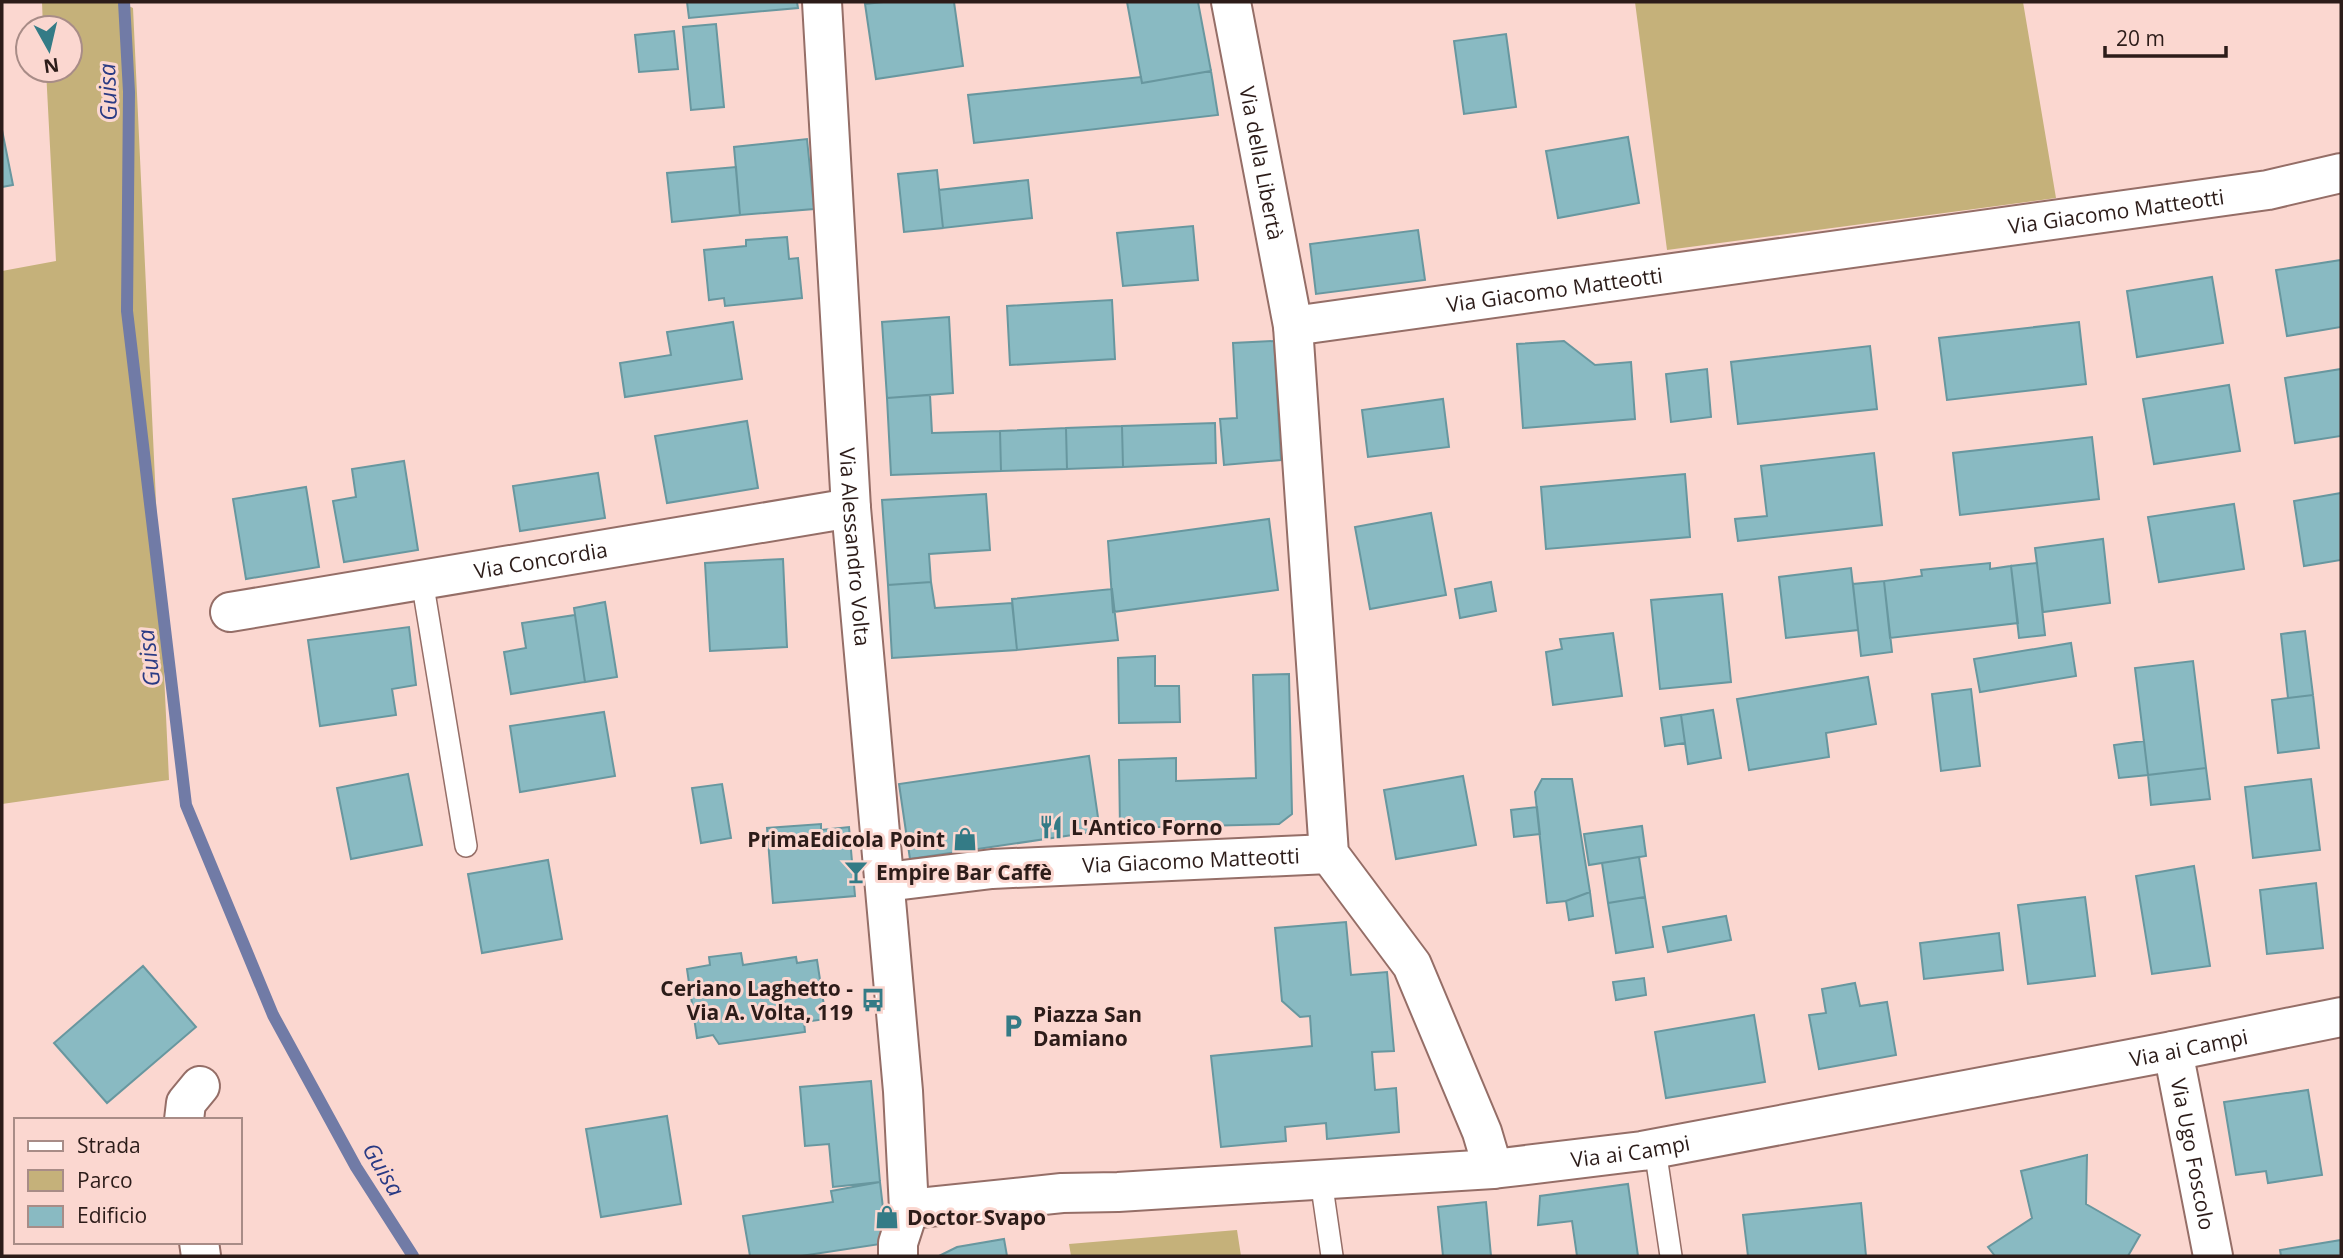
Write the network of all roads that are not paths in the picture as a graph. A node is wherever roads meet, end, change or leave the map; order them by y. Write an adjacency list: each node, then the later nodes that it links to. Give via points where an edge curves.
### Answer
1 (822, 2): 5 (street, Via Alessandro Volta)
2 (1231, 2): 4 (street, Via della Libertà)
3 (2341, 173): 4 (street, Via Giacomo Matteotti, via 2268,190)
4 (1293, 326): 9 (street, Via Giacomo Matteotti)
5 (851, 508): 6 (street, Via Concordia); 10 (street, Via Alessandro Volta)
6 (422, 580): 7 (street, Via Concordia); 8 (lane)
7 (230, 612)
8 (466, 846)
9 (1329, 854): 10 (street, Via Giacomo Matteotti, via 992,869); 14 (street, Via Giacomo Matteotti, via 1412,965)
10 (886, 882): 16 (street, Via Alessandro Volta)
11 (2341, 1017): 12 (street, Via ai Campi)
12 (2173, 1051): 13 (street, Via ai Campi); 20 (street, Via Ugo Foscolo)
13 (1655, 1149): 14 (street, Via ai Campi); 19 (lane)
14 (1493, 1168): 15 (street, Via ai Campi)
15 (1321, 1181): 16 (street, Via ai Campi, via 1062,1192); 18 (lane)
16 (909, 1209): 17 (street)
17 (898, 1256)
18 (1332, 1256)
19 (1671, 1256)
20 (2213, 1256)

